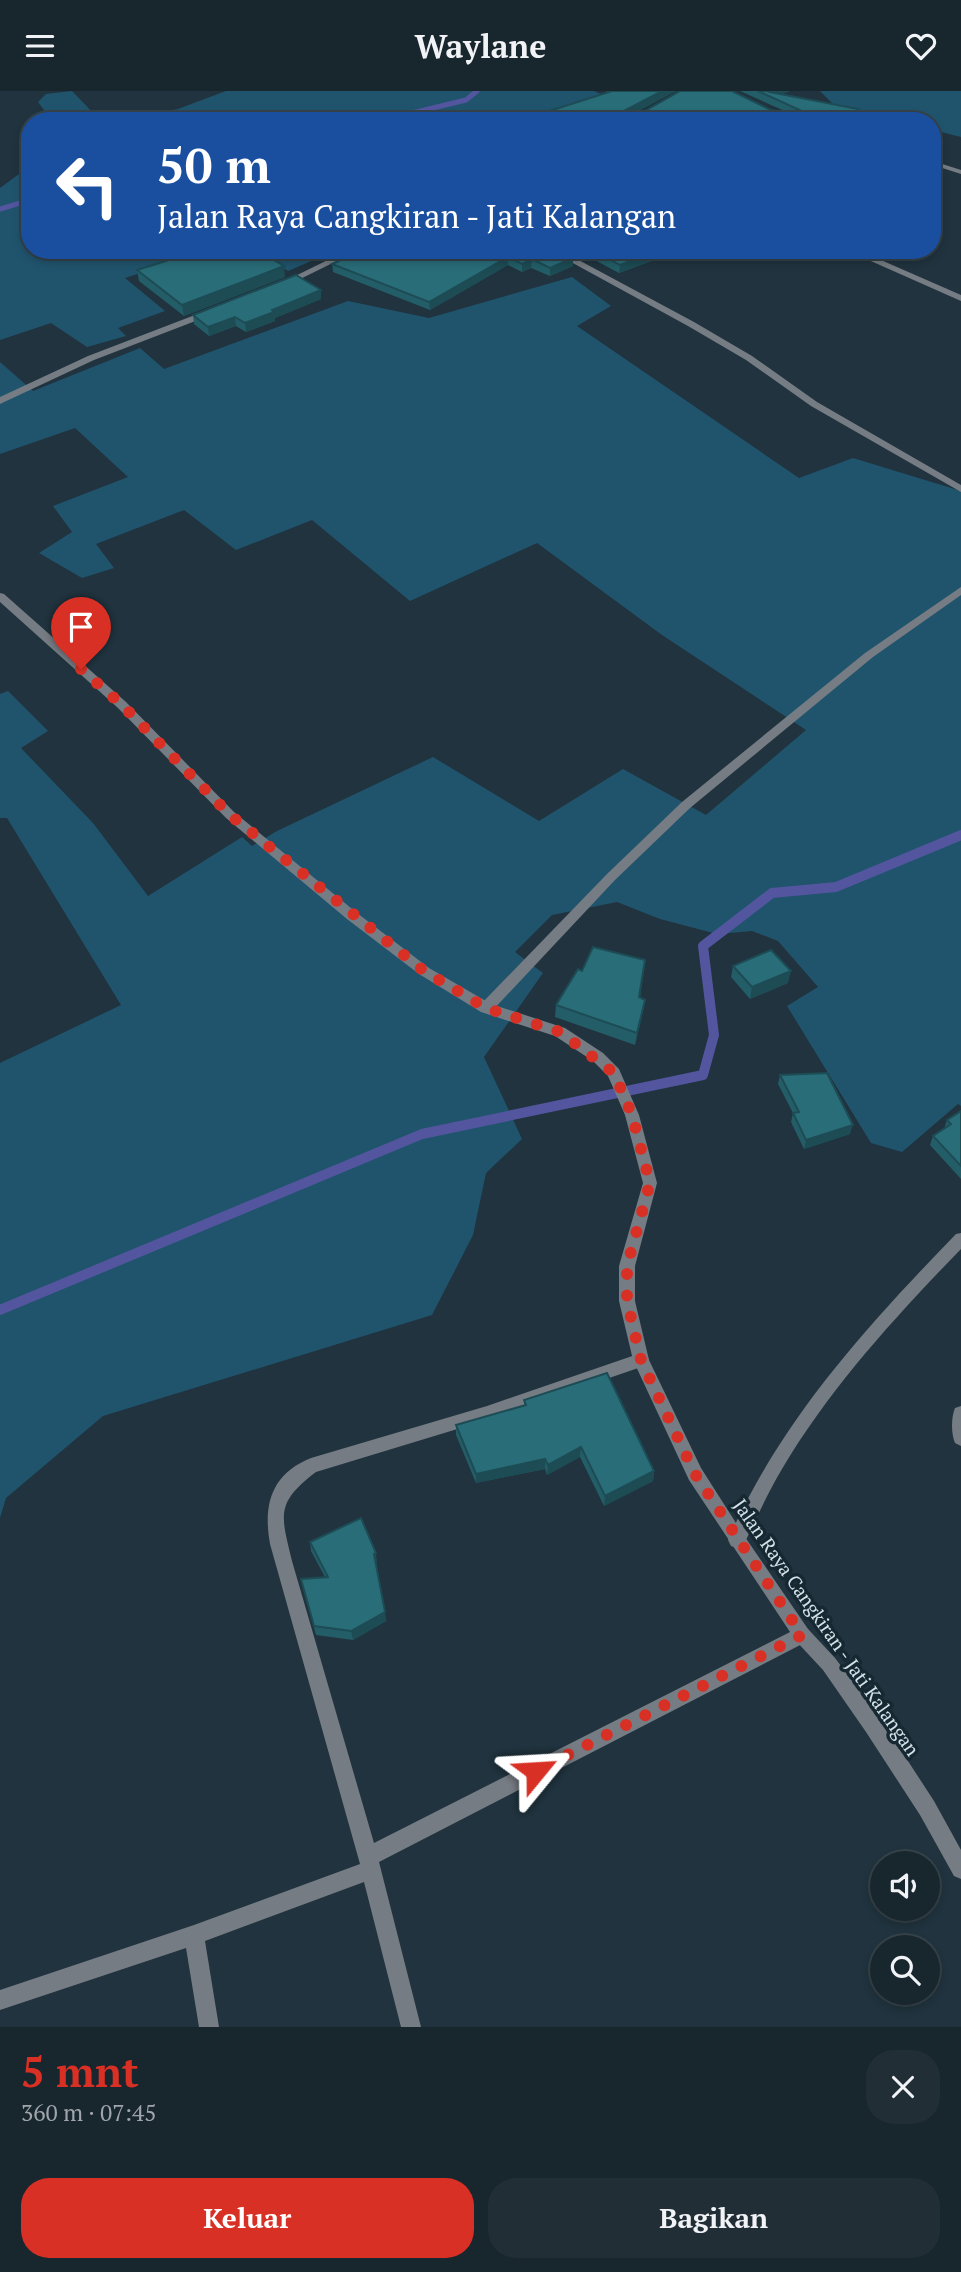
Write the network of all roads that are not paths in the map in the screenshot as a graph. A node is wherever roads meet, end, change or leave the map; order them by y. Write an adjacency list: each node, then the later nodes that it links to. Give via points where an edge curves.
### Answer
1 (941, 166): 2 (street)
2 (961, 172)
3 (335, 259): 6 (street)
4 (570, 259): 10 (street, via 749,358 814,404)
5 (872, 259): 7 (street)
6 (267, 290)
7 (959, 295)
8 (217, 309): 9 (street, via 91,358)
9 (0, 401)
10 (961, 489)
11 (961, 590): 13 (street, via 869,655 686,805)
12 (0, 596): 13 (street, Jalan Raya Cangkiran - Jati Kalangan, via 122,705 230,815 424,971)
13 (486, 1008): 15 (street, Jalan Raya Cangkiran - Jati Kalangan, via 560,1032 614,1073 632,1115 650,1183 627,1266 627,1301)
14 (961, 1239): 18 (street, via 889,1313 833,1383 776,1462)
15 (641, 1360): 18 (street, Jalan Raya Cangkiran - Jati Kalangan, via 695,1474); 20 (street, via 311,1466 290,1480 275,1499 275,1526 284,1561)
16 (961, 1413): 17 (street)
17 (961, 1438)
18 (737, 1540): 19 (street, Jalan Raya Cangkiran - Jati Kalangan)
19 (802, 1635): 20 (street); 21 (street, Jalan Raya Cangkiran - Jati Kalangan, via 873,1725)
20 (369, 1864): 22 (street); 25 (street)
21 (961, 1869)
22 (194, 1935): 23 (street); 24 (street)
23 (0, 2000)
24 (209, 2027)
25 (411, 2027)

